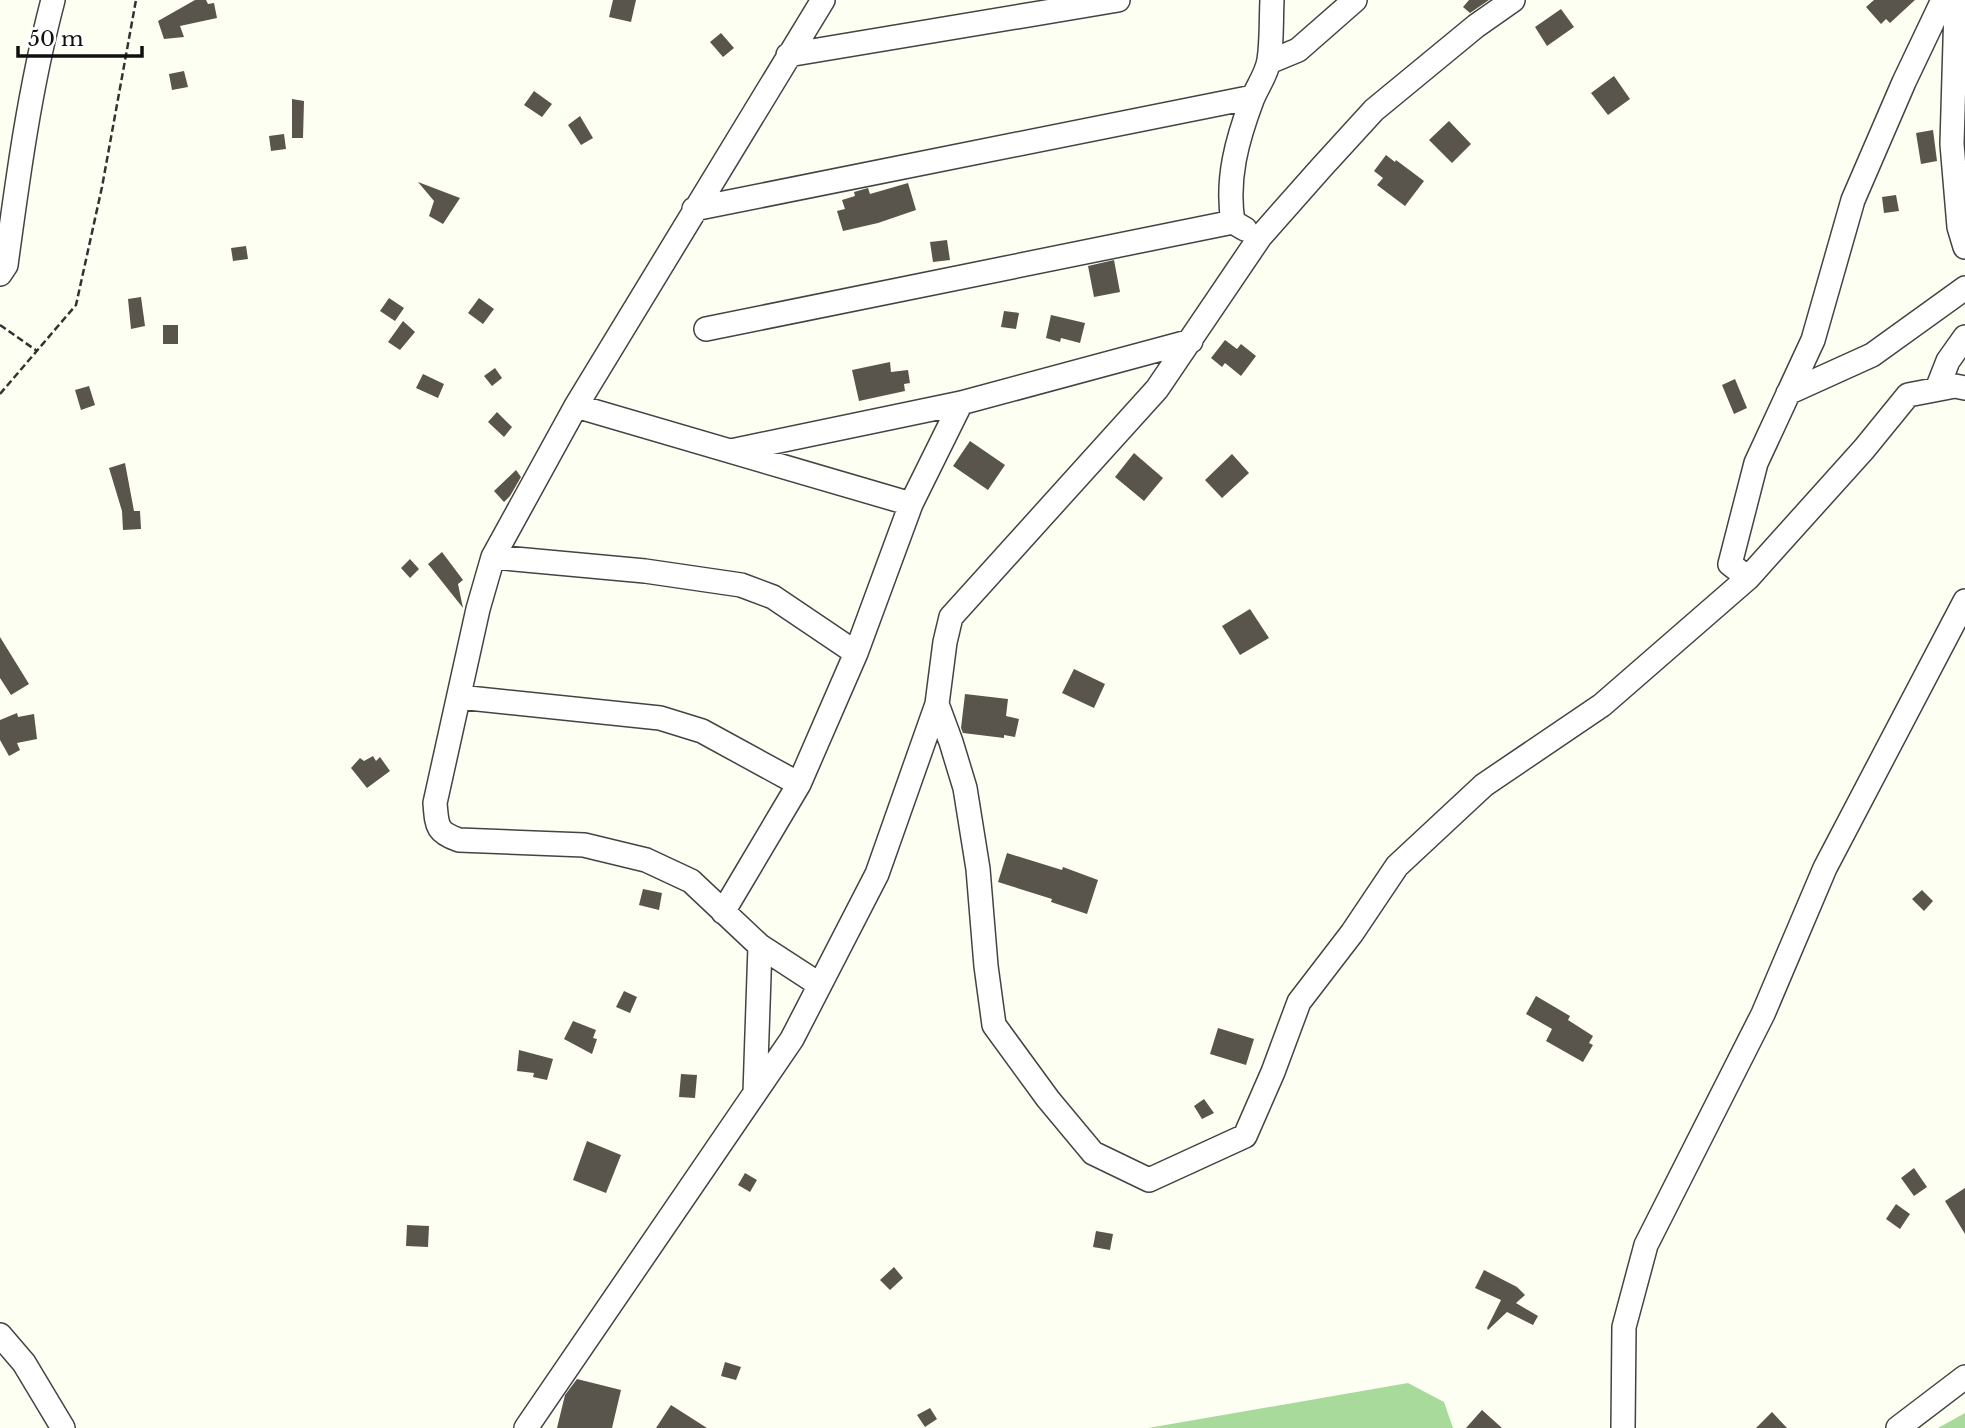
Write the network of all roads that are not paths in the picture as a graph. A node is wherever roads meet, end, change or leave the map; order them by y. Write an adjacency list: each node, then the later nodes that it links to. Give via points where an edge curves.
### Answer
1 (53, 0): 16 (street, via 20,159 6,265)
2 (823, 0): 9 (street)
3 (1118, 0): 9 (street)
4 (1272, 0): 10 (street)
5 (1355, 0): 10 (street, via 1298,50)
6 (1513, 0): 14 (street, via 1374,110)
7 (1943, 0): 23 (street, via 1853,200 1813,340)
8 (1952, 0): 15 (street, via 1956,8 1952,144)
9 (788, 55): 12 (street)
10 (1269, 62): 11 (street)
11 (1253, 97): 12 (street); 13 (street, via 1230,176)
12 (694, 209): 25 (street)
13 (1233, 222): 14 (street); 18 (street)
14 (1260, 237): 20 (street)
15 (1965, 247)
16 (0, 274)
17 (1965, 288): 23 (street, via 1872,355)
18 (706, 329)
19 (1965, 337): 22 (street, via 1948,361)
20 (1191, 341): 24 (street); 33 (street, via 1157,389 951,617)
21 (1965, 388): 22 (street)
22 (1937, 389): 29 (street, via 1908,395)
23 (1788, 393): 29 (street, via 1756,463 1730,564)
24 (961, 403): 26 (street); 27 (street)
25 (576, 406): 26 (street); 28 (street)
26 (731, 451): 27 (street)
27 (911, 504): 31 (street)
28 (492, 557): 31 (street, via 741,585 773,597); 32 (street)
29 (1748, 578): 33 (street, via 1602,705 1484,785 1397,866 1299,1002 1245,1136 1149,1180 1093,1153 994,1025 965,788)
30 (1965, 601): 43 (street, via 1825,868 1763,1014 1646,1245 1624,1327)
31 (856, 653): 34 (street)
32 (458, 697): 34 (street, via 660,718 702,731); 35 (street, via 435,803 437,825 444,834 459,840 584,845 646,860 691,881)
33 (937, 704): 37 (street, via 877,874)
34 (799, 784): 35 (street)
35 (723, 912): 36 (street)
36 (760, 946): 37 (street); 38 (street)
37 (820, 985): 38 (street, via 792,1039)
38 (755, 1093): 42 (street)
39 (0, 1335): 41 (street, via 24,1363)
40 (1965, 1377): 44 (street)
41 (63, 1428)
42 (526, 1428)
43 (1623, 1428)
44 (1898, 1428)

